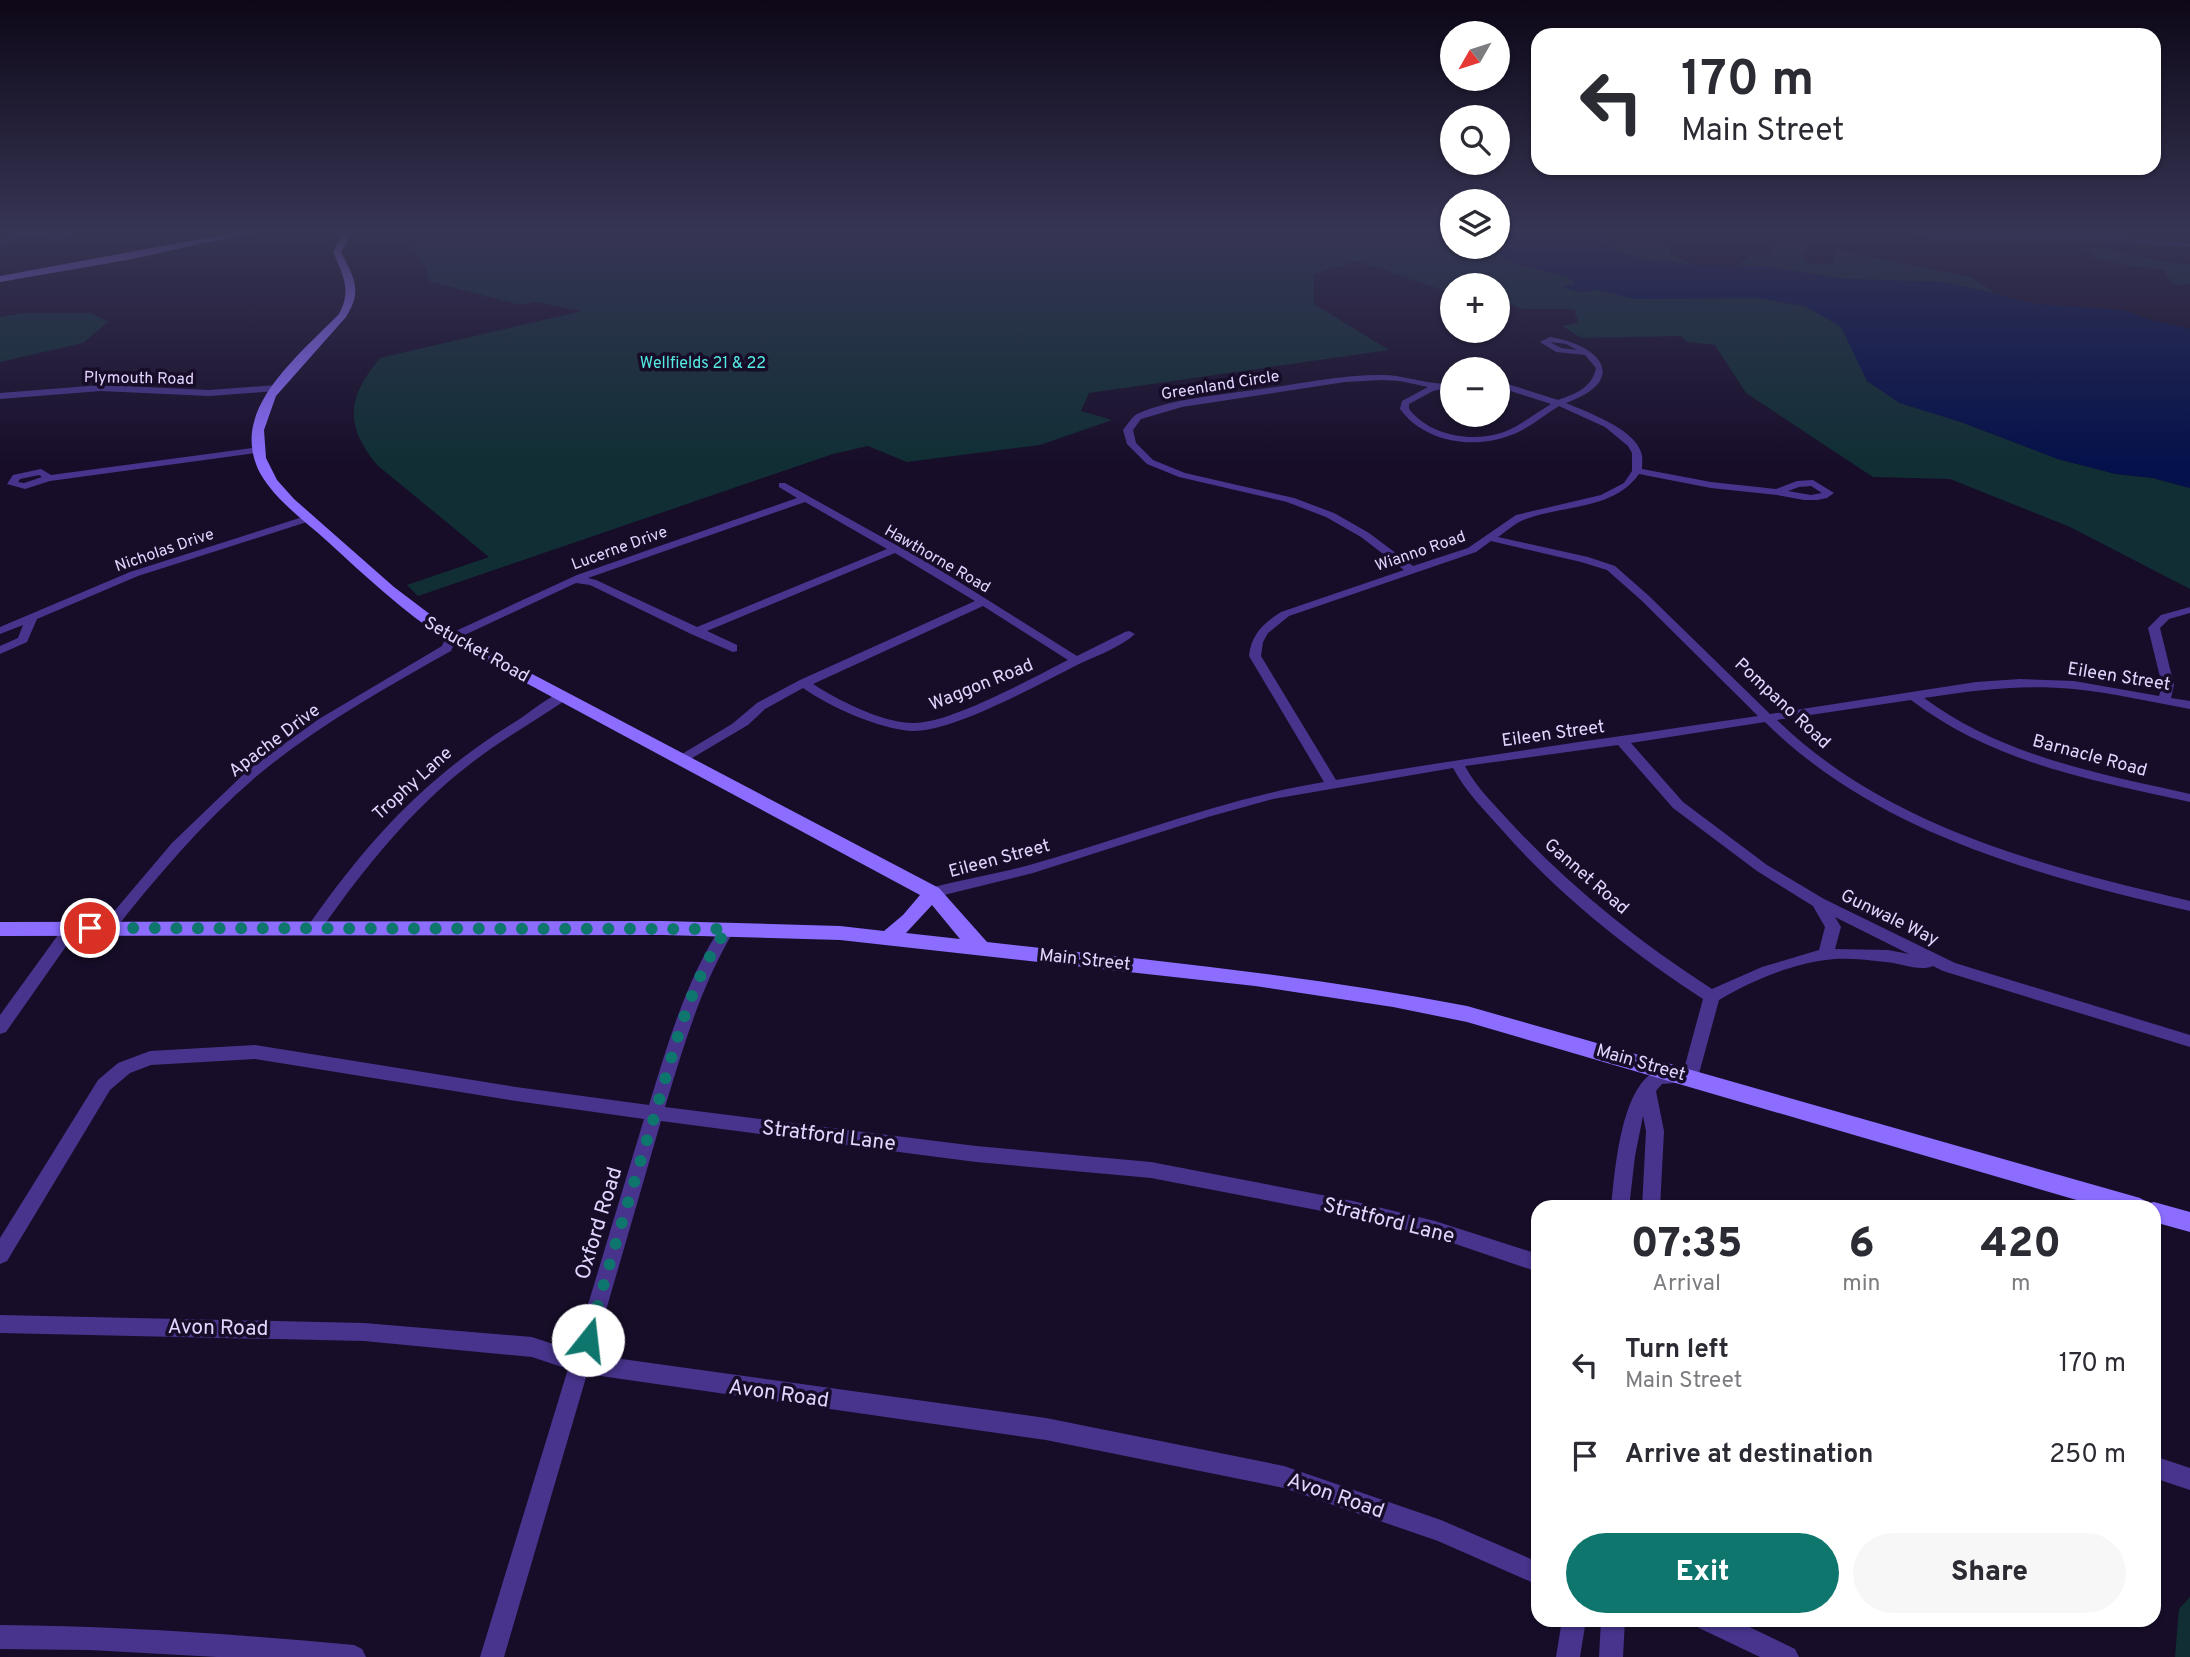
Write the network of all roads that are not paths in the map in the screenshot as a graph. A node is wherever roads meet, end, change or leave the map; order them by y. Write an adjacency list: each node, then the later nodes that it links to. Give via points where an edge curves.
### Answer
1 (347, 309): 5 (main road, Setucket Road)
2 (1587, 352): 8 (street, via 1600,368 1597,382)
3 (1437, 387): 4 (street); 8 (street, via 1409,400 1404,409 1420,425 1455,437 1503,435); 18 (street, Greenland Circle, via 1395,376 1344,380 1167,408 1138,417 1128,430 1137,451 1164,469 1329,514)
4 (1440, 387)
5 (276, 388): 7 (street, Plymouth Road, via 209,393 101,388); 9 (main road, Setucket Road, via 259,420)
6 (1510, 388): 8 (street)
7 (0, 396)
8 (1558, 403): 10 (street, via 1621,433 1637,453)
9 (260, 450): 11 (street); 15 (main road, Setucket Road, via 265,470)
10 (1637, 471): 13 (street); 16 (street, Wianno Road, via 1627,485 1604,497 1520,517)
11 (49, 478)
12 (782, 485): 14 (street, Hawthorne Road)
13 (1777, 492)
14 (803, 499): 17 (street, Hawthorne Road); 19 (street, Lucerne Drive)
15 (309, 518): 22 (street, Nicholas Drive, via 134,574); 26 (main road, Setucket Road, via 398,600)
16 (1490, 538): 18 (street, Wianno Road, via 1472,550); 35 (street, Pompano Road, via 1611,569)
17 (893, 550): 20 (street, Hawthorne Road); 24 (street)
18 (1410, 569): 39 (street, Wianno Road, via 1285,614 1265,628 1255,645 1261,668)
19 (574, 580): 24 (street, via 593,582); 26 (street, Lucerne Drive)
20 (983, 602): 29 (street, Hawthorne Road); 30 (street)
21 (2190, 610): 33 (street, via 2170,613 2154,628 2168,685)
22 (32, 618): 23 (street, Nicholas Drive); 28 (street, via 23,640)
23 (0, 631)
24 (695, 632): 27 (street)
25 (1129, 634): 29 (street, Waggon Road)
26 (451, 638): 32 (main road, Setucket Road); 46 (street, Apache Drive, via 447,648 333,717 254,772 179,845)
27 (733, 648)
28 (0, 650)
29 (1077, 662): 30 (street, Waggon Road, via 967,713 912,727 816,694)
30 (804, 683): 37 (street, via 772,709)
31 (1913, 695): 33 (street, Eileen Street, via 2050,683); 35 (street, Eileen Street); 40 (street, Barnacle Road, via 1960,726 2022,755)
32 (562, 696): 37 (main road, Setucket Road); 44 (street, Trophy Lane, via 471,756 408,809 359,863)
33 (2164, 700): 34 (street, Eileen Street)
34 (2190, 705)
35 (1769, 719): 36 (street, Eileen Street); 43 (street, Pompano Road, via 1814,760 1915,819 2035,867)
36 (1621, 740): 38 (street, Eileen Street); 42 (street, Gunwale Way, via 1678,805 1762,869)
37 (682, 760): 41 (main road, Setucket Road)
38 (1457, 763): 39 (street, Eileen Street); 53 (street, Gannet Road, via 1505,826 1561,883 1678,976)
39 (1332, 784): 41 (street, Eileen Street, via 1224,808 1028,870)
40 (2190, 798)
41 (932, 893): 49 (main road); 50 (main road, Setucket Road)
42 (1819, 903): 51 (street, via 1833,927); 52 (street, Gunwale Way)
43 (2190, 906)
44 (315, 927): 46 (main road, Main Street); 48 (main road, Main Street)
45 (71, 928): 46 (main road, Main Street); 47 (main road, Main Street); 54 (street)
46 (108, 928)
47 (0, 929)
48 (727, 929): 49 (main road, Main Street); 58 (street, Oxford Road, via 702,971)
49 (888, 938): 50 (main road, Main Street)
50 (981, 948): 56 (main road, Main Street, via 1393,999 1467,1014)
51 (1826, 954): 52 (street, via 1888,956); 53 (street, via 1779,967)
52 (1949, 967): 55 (street, Gunwale Way)
53 (1712, 997): 56 (street)
54 (0, 1028)
55 (2190, 1041)
56 (1691, 1076): 57 (street, via 1658,1077); 61 (main road, Main Street)
57 (1647, 1087): 59 (street, via 1631,1126); 60 (street, via 1655,1131)
58 (655, 1113): 64 (street, Stratford Lane, via 255,1052 136,1061 117,1073 92,1103); 65 (street, Stratford Lane, via 1151,1170 1353,1209 1435,1229); 67 (street, Oxford Road)
59 (1621, 1200)
60 (1651, 1200)
61 (2113, 1200)
62 (2161, 1214): 63 (main road)
63 (2190, 1222)
64 (0, 1255)
65 (1531, 1261)
66 (0, 1324): 67 (street, Avon Road, via 364,1332 532,1347)
67 (581, 1363): 70 (street, Avon Road, via 1046,1429 1284,1477 1441,1531); 76 (street, Oxford Road)
68 (2161, 1469): 69 (street)
69 (2190, 1479)
70 (1531, 1571)
71 (1573, 1627): 77 (street)
72 (1613, 1627): 78 (street)
73 (1722, 1627): 79 (street)
74 (0, 1637): 75 (street, via 234,1646)
75 (354, 1657)
76 (492, 1657)
77 (1568, 1657)
78 (1611, 1657)
79 (1787, 1657)

